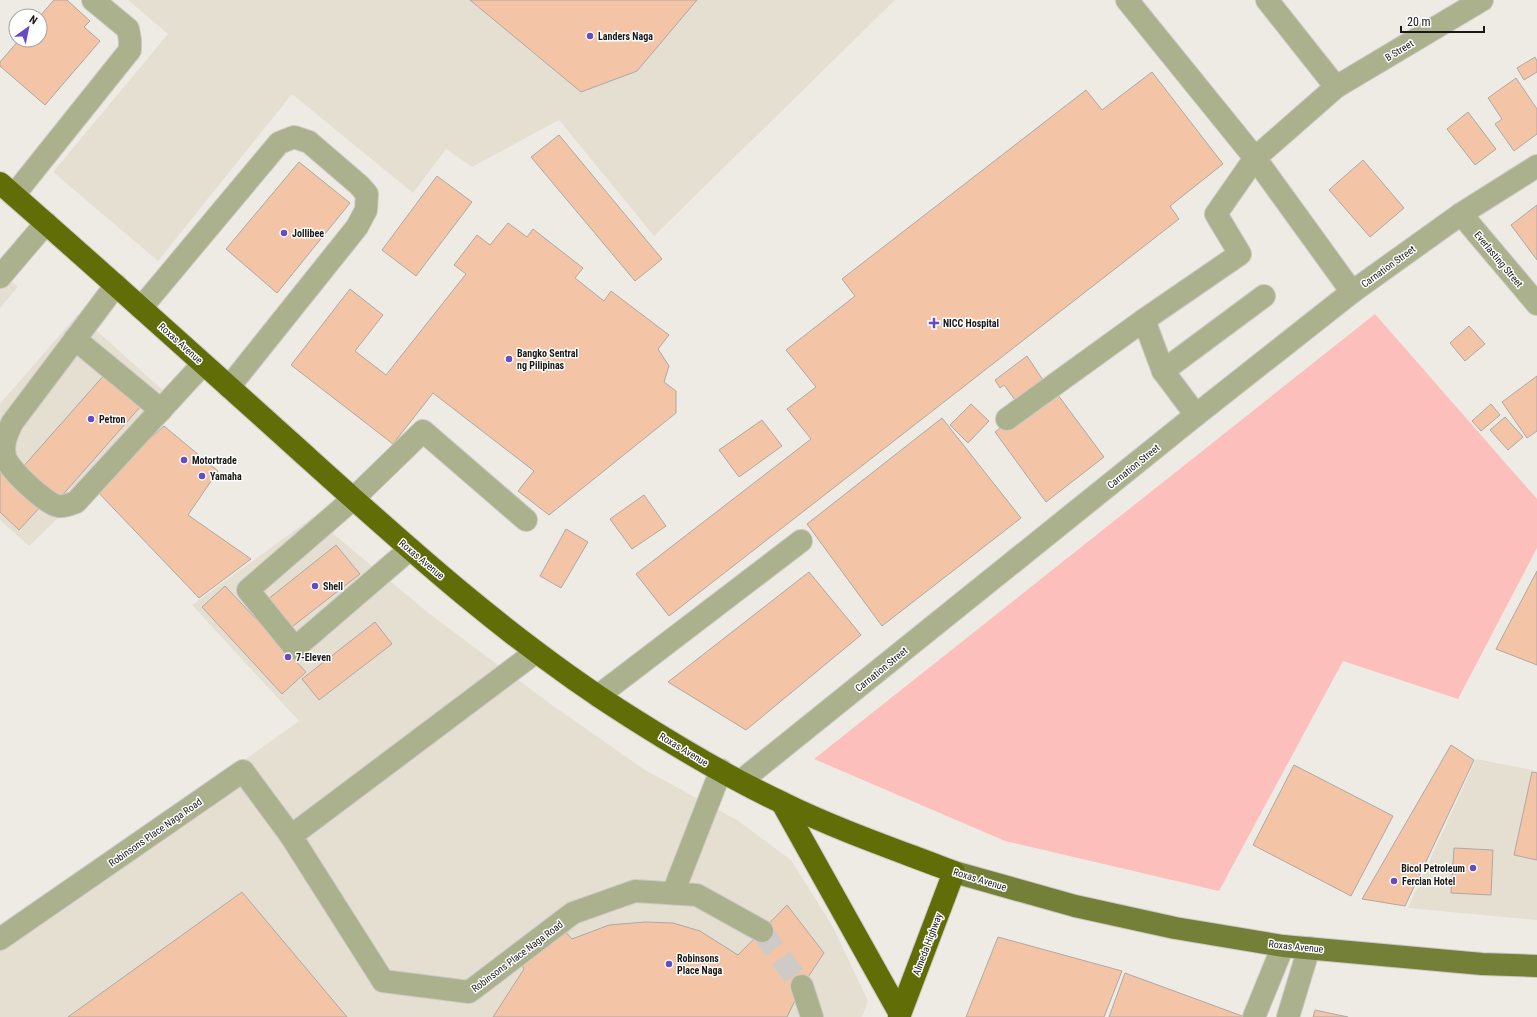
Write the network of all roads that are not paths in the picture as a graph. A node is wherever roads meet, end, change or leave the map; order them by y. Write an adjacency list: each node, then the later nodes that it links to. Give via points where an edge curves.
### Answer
1 (93, 0): 8 (street, via 128,29 130,50)
2 (1127, 0): 6 (street)
3 (1267, 0): 5 (street)
4 (1482, 0): 5 (street, B Street)
5 (1336, 87): 6 (street, B Street)
6 (1255, 158): 13 (street); 17 (street, B Street, via 1216,214 1240,254)
7 (1537, 166): 9 (street, Carnation Street)
8 (7, 189): 10 (highway, Roxas Avenue)
9 (1461, 214): 13 (street, Carnation Street); 15 (street, Everlasting Street)
10 (46, 223): 11 (street); 12 (highway, Roxas Avenue)
11 (0, 277)
12 (116, 285): 16 (highway, Roxas Avenue); 18 (street)
13 (1352, 292): 23 (street, Carnation Street)
14 (1264, 296): 20 (street)
15 (1537, 304)
16 (141, 308): 19 (highway, Roxas Avenue); 21 (street, via 279,143 294,137 309,142 359,184 367,194 366,210 357,227)
17 (1144, 320): 20 (street); 24 (street)
18 (75, 340): 22 (street); 22 (street, via 12,423 5,439 5,457 21,478 48,502 58,506 76,502)
19 (203, 364): 21 (highway, Roxas Avenue); 22 (street)
20 (1163, 371): 23 (street)
21 (229, 387): 25 (highway, Roxas Avenue)
22 (161, 410)
23 (1196, 415): 32 (street, Carnation Street)
24 (1007, 419)
25 (353, 499): 26 (street, via 423,431); 28 (highway, Roxas Avenue); 28 (street, via 248,590 295,648)
26 (526, 520)
27 (801, 541): 30 (street)
28 (410, 549): 29 (highway, Roxas Avenue)
29 (536, 652): 30 (highway, Roxas Avenue); 34 (street)
30 (598, 696): 31 (highway, Roxas Avenue)
31 (721, 770): 32 (highway, Roxas Avenue); 36 (street)
32 (741, 781): 33 (highway, Roxas Avenue)
33 (782, 803): 35 (highway, Roxas Avenue); 43 (highway)
34 (291, 836): 36 (street, Robinsons Place Naga Road, via 383,981 469,992 574,914 635,891); 38 (street, Robinsons Place Naga Road, via 243,771)
35 (954, 872): 39 (main road, Roxas Avenue, via 1075,906 1175,928); 43 (highway, Almeda Highway)
36 (673, 894): 37 (street, Robinsons Place Naga Road, via 697,895)
37 (762, 931)
38 (0, 939)
39 (1283, 946): 40 (main road, Roxas Avenue); 45 (street)
40 (1308, 948): 41 (main road, Roxas Avenue, via 1482,964); 46 (street)
41 (1537, 966)
42 (802, 986): 44 (street)
43 (900, 1015)
44 (812, 1017)
45 (1254, 1017)
46 (1288, 1017)

